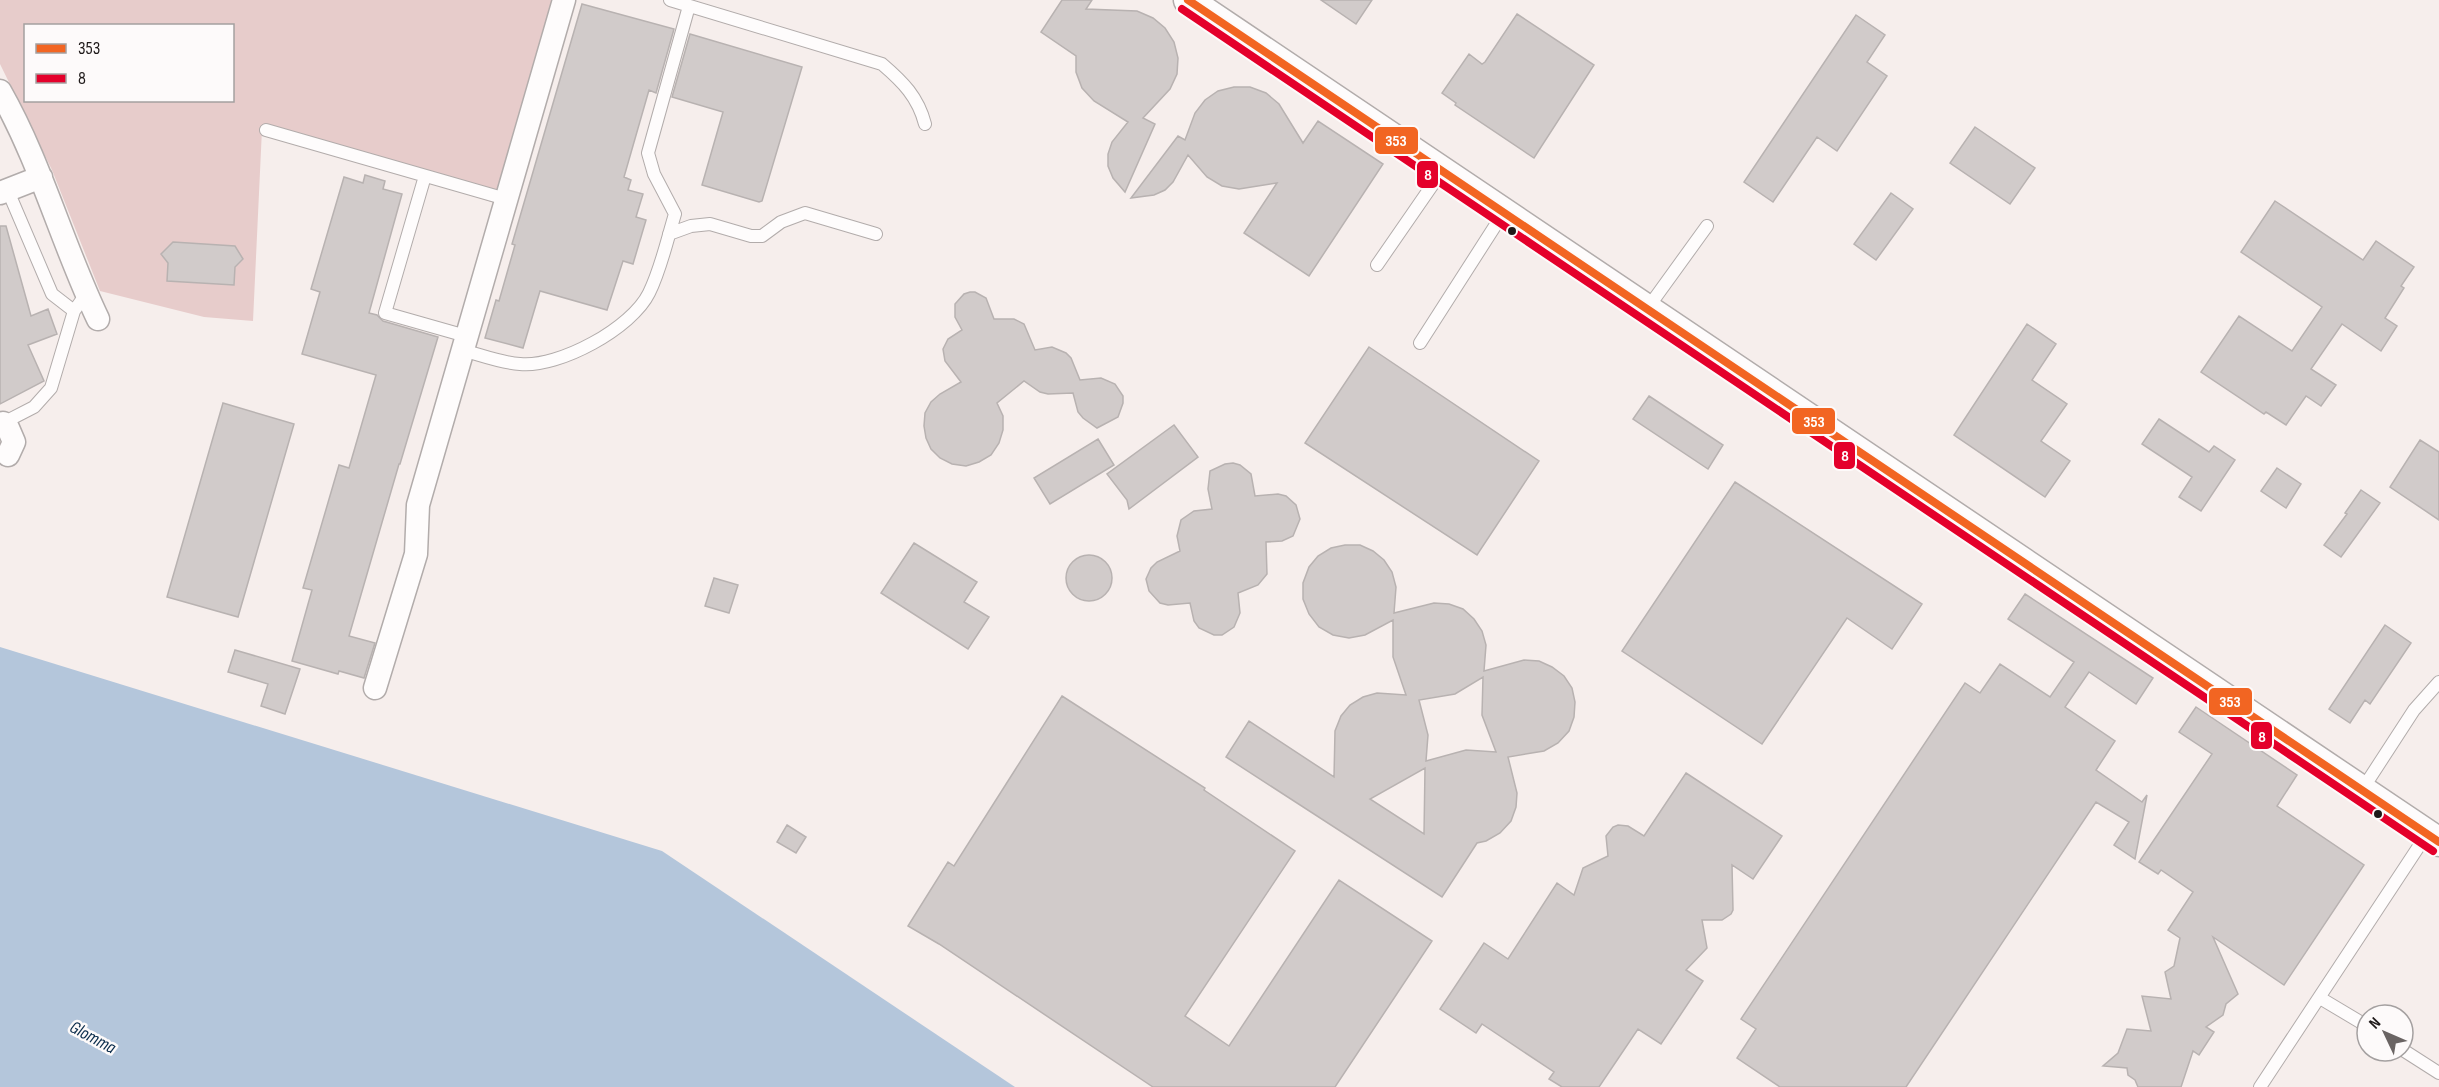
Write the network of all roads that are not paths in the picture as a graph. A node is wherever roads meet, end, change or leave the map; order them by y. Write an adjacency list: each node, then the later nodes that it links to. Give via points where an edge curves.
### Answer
1 (564, 0): 12 (street)
2 (670, 0): 4 (lane)
3 (1188, 0): 8 (street)
4 (689, 6): 6 (lane, via 882,64 915,98); 15 (lane, via 648,153 654,174 675,214)
5 (0, 91): 10 (street)
6 (924, 124)
7 (266, 130): 9 (lane)
8 (1442, 171): 13 (street); 17 (lane)
9 (425, 176): 12 (lane); 21 (lane, via 385,313)
10 (41, 177): 11 (street); 18 (street)
11 (4, 192): 18 (lane, via 52,294)
12 (506, 199): 21 (street)
13 (1504, 212): 19 (street); 22 (lane)
14 (1707, 226): 19 (lane)
15 (669, 234): 16 (lane, via 710,224 762,236 781,222 806,213); 21 (lane, via 650,293 640,309 604,337 572,352 521,364)
16 (876, 234)
17 (1377, 265)
18 (80, 303): 20 (street); 23 (lane, via 51,388 34,406)
19 (1647, 309): 27 (street)
20 (98, 319)
21 (464, 343): 26 (street, via 418,505 416,554)
22 (1420, 343)
23 (1, 424): 24 (street, via 8,428 14,442)
24 (4, 457)
25 (2439, 682): 27 (lane, via 2414,710)
26 (375, 688)
27 (2362, 790): 28 (street)
28 (2433, 838): 29 (lane)
29 (2320, 998): 30 (lane); 33 (lane)
30 (2355, 1019)
31 (2415, 1058): 32 (lane)
32 (2439, 1073)
33 (2260, 1087)

